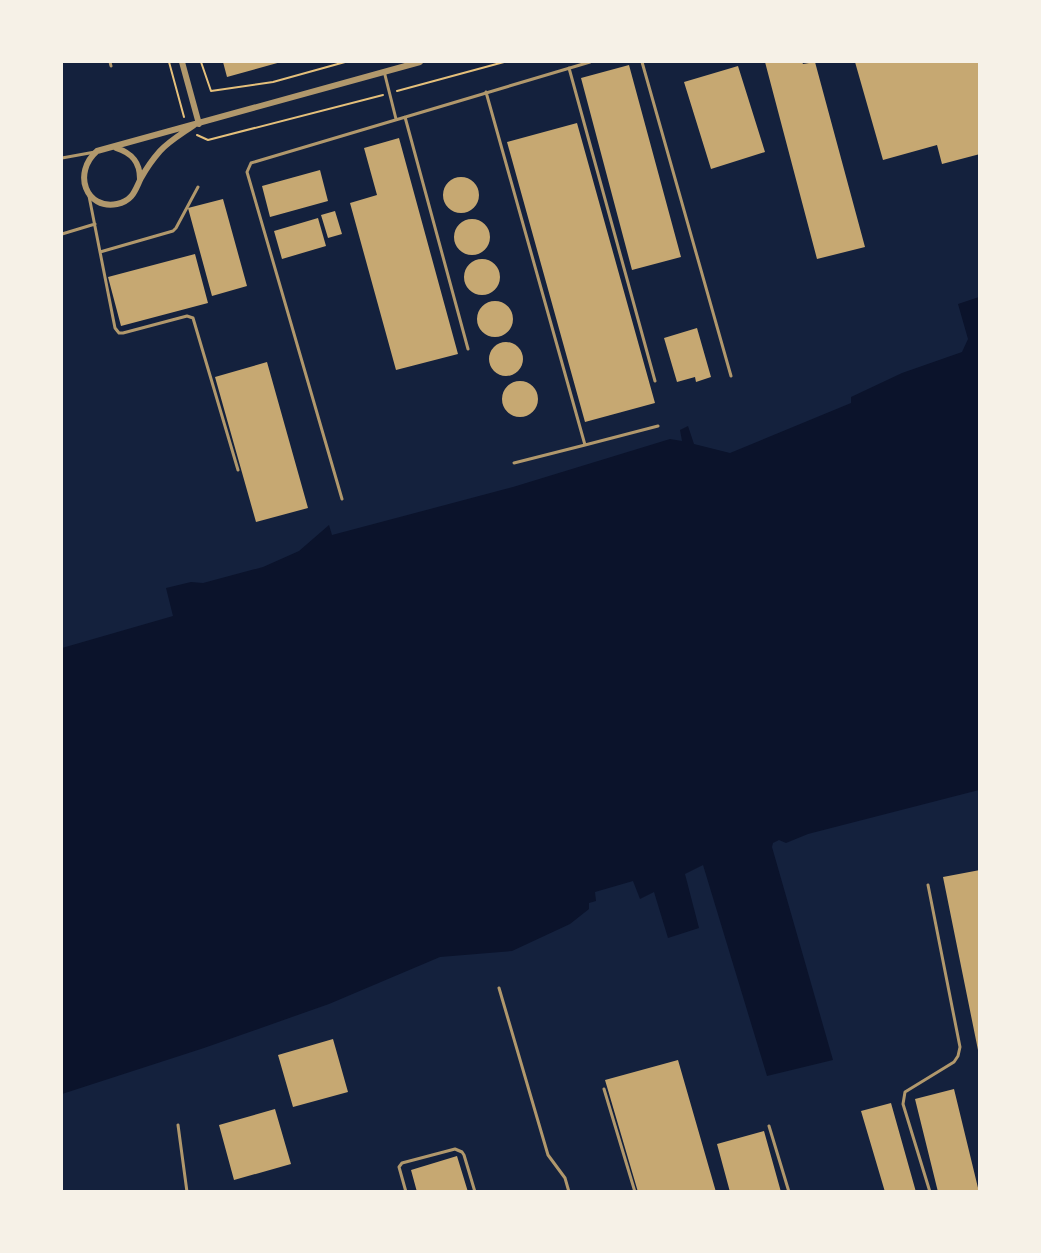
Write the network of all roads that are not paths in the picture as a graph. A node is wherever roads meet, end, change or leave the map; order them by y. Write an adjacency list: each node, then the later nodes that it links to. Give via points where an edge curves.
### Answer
1 (182, 62): 10 (street)
2 (420, 62): 6 (street)
3 (590, 62): 5 (lane)
4 (642, 62): 21 (lane)
5 (569, 68): 7 (lane); 22 (lane)
6 (383, 71): 9 (lane); 10 (street)
7 (486, 92): 8 (lane); 24 (lane)
8 (405, 117): 9 (lane); 20 (lane)
9 (396, 119): 27 (lane, via 251,163 247,168)
10 (192, 126): 11 (street, via 153,134); 14 (street, via 161,150)
11 (115, 148): 12 (street); 14 (street, via 131,155 140,171)
12 (97, 151): 13 (lane); 16 (street, via 89,158 83,176)
13 (62, 158)
14 (140, 180): 16 (street, via 132,197 115,205)
15 (198, 187): 19 (lane, via 173,231)
16 (89, 194): 17 (lane)
17 (95, 224): 18 (lane); 19 (lane)
18 (62, 234)
19 (100, 252): 26 (lane, via 117,332 187,316 195,320)
20 (468, 349)
21 (731, 376)
22 (655, 381)
23 (658, 426): 24 (lane)
24 (585, 445): 25 (lane)
25 (514, 463)
26 (238, 470)
27 (342, 499)
28 (928, 885): 39 (lane, via 960,1047 954,1062 903,1097)
29 (499, 988): 36 (lane, via 548,1155 562,1173)
30 (604, 1089): 37 (lane)
31 (178, 1125): 33 (lane)
32 (769, 1126): 38 (lane)
33 (187, 1191)
34 (406, 1191): 35 (lane, via 400,1171 402,1163 455,1149 464,1155)
35 (475, 1191)
36 (569, 1191)
37 (635, 1191)
38 (789, 1191)
39 (930, 1191)

